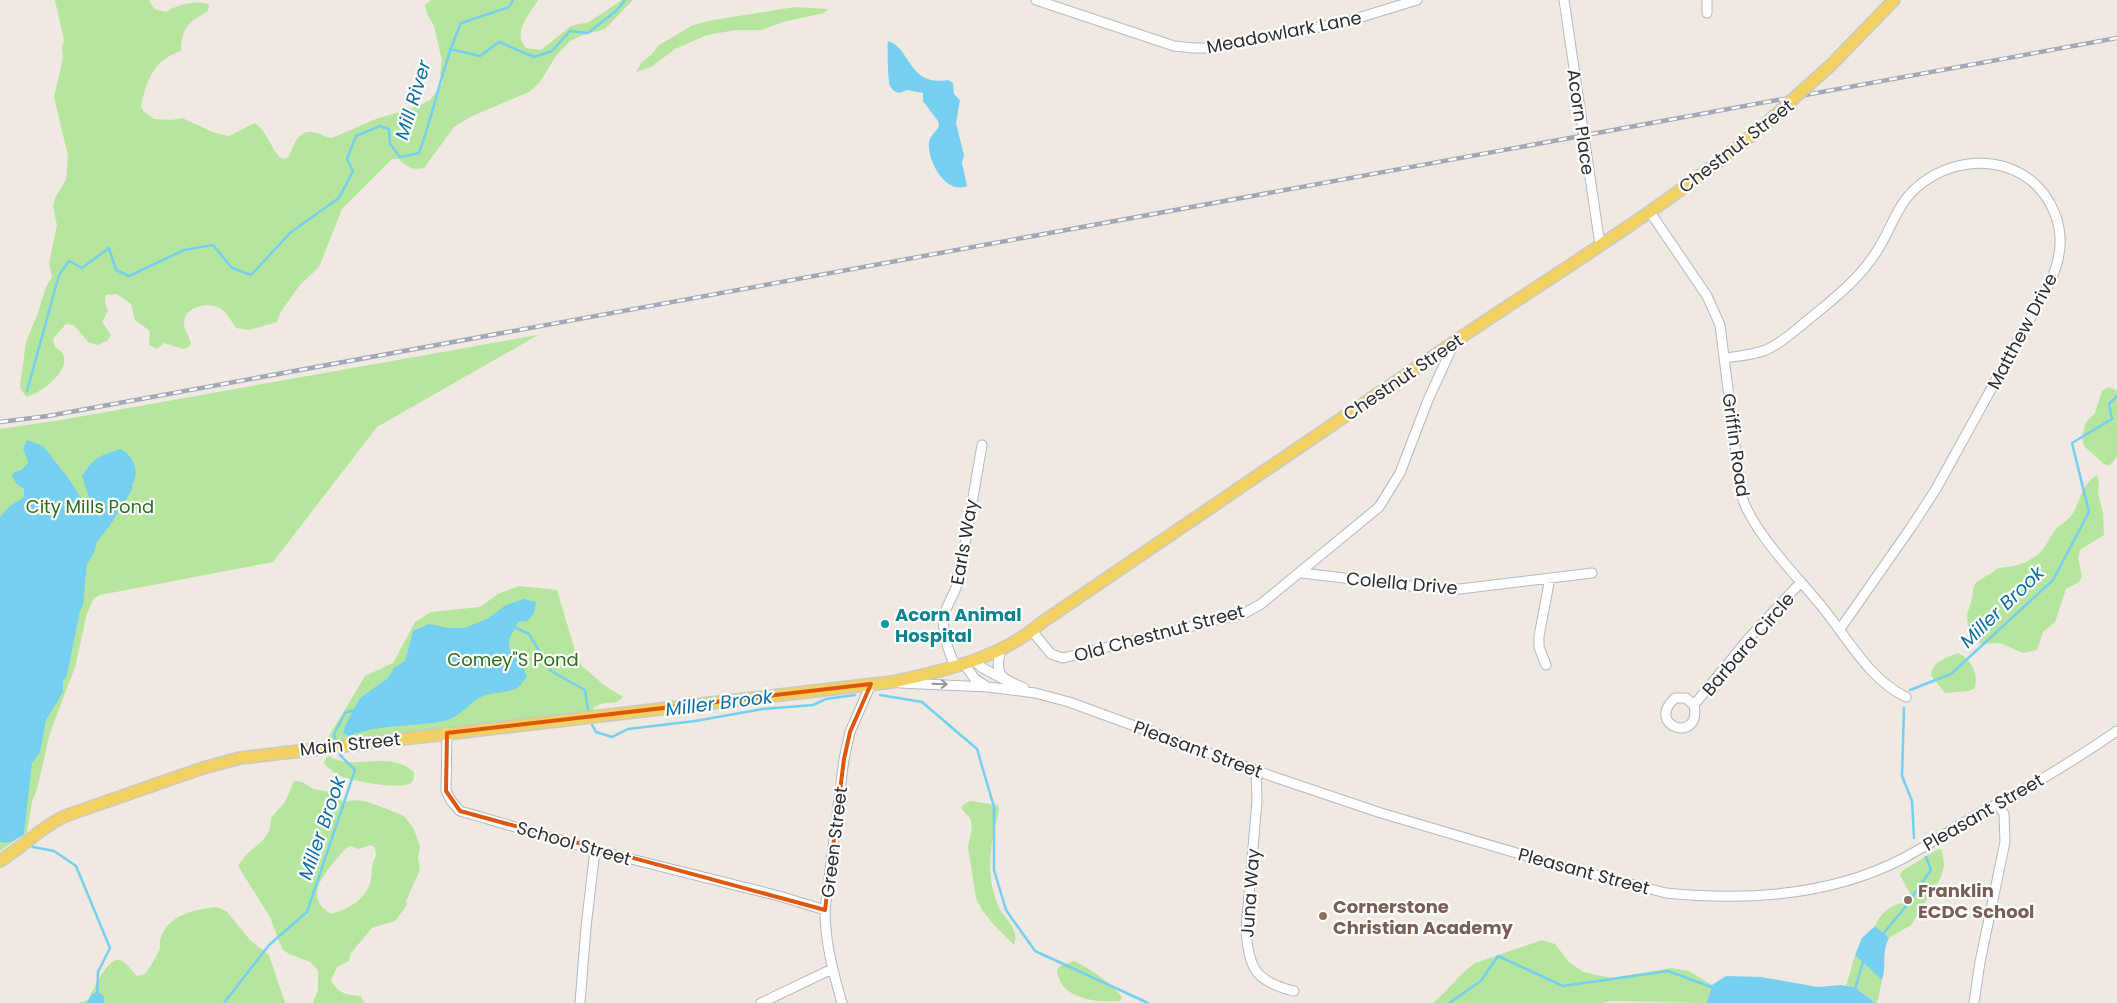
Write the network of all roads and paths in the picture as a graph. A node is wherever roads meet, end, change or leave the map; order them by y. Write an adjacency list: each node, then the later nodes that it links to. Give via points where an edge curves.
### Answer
1 (1036, 0): 2 (street, Meadowlark Lane, via 1174,46 1210,48 1345,22)
2 (1417, 0)
3 (1564, 0): 8 (street, Acorn Place)
4 (1707, 0): 6 (street)
5 (1894, 0): 7 (main road, Chestnut Street, bridge, via 1831,65 1771,120)
6 (1707, 13)
7 (1650, 212): 8 (main road, Chestnut Street); 10 (street, Griffin Road, via 1712,305 1720,325)
8 (1600, 245): 9 (main road, Chestnut Street)
9 (1456, 341): 12 (street, Old Chestnut Street, via 1389,493 1379,508); 17 (main road, Chestnut Street)
10 (1725, 358): 15 (street, Griffin Road, via 1744,506); 16 (street, Matthew Drive, via 1758,353 1778,344 1848,287 1871,261 1907,196 1947,169 1984,162 2015,171 2042,192 2054,212 2060,246 2059,259 2049,284 1936,489)
11 (982, 445): 19 (street, Earls Way, via 960,573 943,630)
12 (1302, 573): 14 (street, Colella Drive, via 1411,586 1460,588); 17 (street, Old Chestnut Street, via 1245,612 1063,658 1051,654)
13 (1592, 573): 14 (street, Colella Drive)
14 (1550, 578): 20 (street, via 1539,636 1539,647)
15 (1801, 582): 16 (street, Griffin Road); 27 (street, Barbara Circle, via 1748,639)
16 (1840, 629): 26 (street, Griffin Road, via 1881,679)
17 (1032, 631): 18 (main road, Chestnut Street)
18 (1001, 649): 19 (main road, Chestnut Street); 22 (street, via 997,666)
19 (964, 663): 21 (main road, Chestnut Street); 22 (street, Pleasant Street); 24 (street, via 976,679)
20 (1546, 665)
21 (892, 682): 23 (main road, Chestnut Street); 24 (street, Pleasant Street, one-way to 24)
22 (1008, 682): 25 (street, Pleasant Street)
23 (871, 684): 29 (main road, Main Street); 34 (street, Green Street, via 850,732 844,759)
24 (988, 687): 25 (street, Pleasant Street)
25 (1035, 693): 30 (street, Pleasant Street, via 1069,702)
26 (1906, 697)
27 (1694, 705)
28 (2117, 731): 31 (street, Pleasant Street)
29 (447, 733): 32 (street, School Street, via 446,791 460,811); 33 (main road, Main Street, via 249,756 224,762 56,821)
30 (1256, 770): 31 (street, Pleasant Street, via 1462,839 1666,893 1698,896 1792,893 1860,876 1902,858); 36 (street, Juna Way, via 1257,801 1246,948 1256,971 1276,987)
31 (1998, 804): 40 (street, via 2004,814 2005,842)
32 (595, 850): 34 (street, School Street); 37 (street)
33 (0, 861)
34 (825, 910): 35 (street, Green Street, via 825,933)
35 (832, 969): 38 (street); 39 (street, Green Street)
36 (1294, 991)
37 (580, 1003)
38 (761, 1003)
39 (842, 1003)
40 (1974, 1003)

